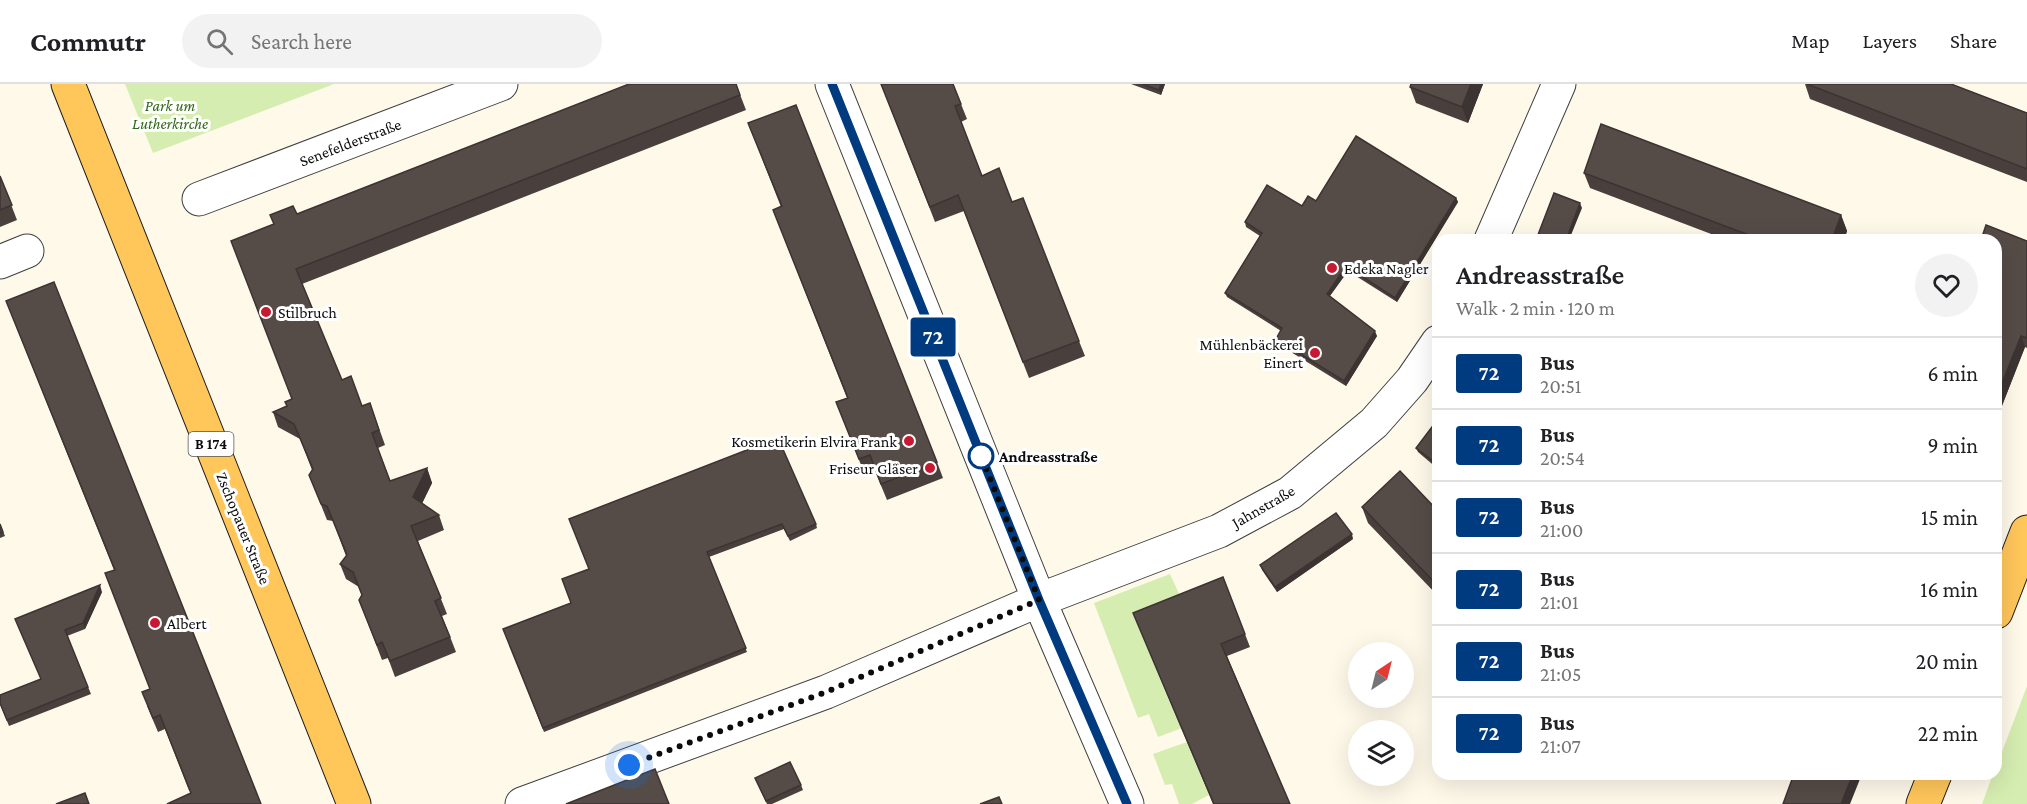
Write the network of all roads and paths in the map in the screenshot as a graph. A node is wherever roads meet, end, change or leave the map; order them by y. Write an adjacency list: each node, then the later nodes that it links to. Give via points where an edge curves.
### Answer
1 (68, 84): 12 (main road, Zschopauer Straße / B 174)
2 (501, 84): 5 (street, Senefelderstraße)
3 (832, 84): 10 (street)
4 (1559, 84): 6 (street)
5 (199, 199)
6 (1494, 234)
7 (1432, 351): 10 (street, Jahnstraße, via 1374,423 1290,493 1219,531)
8 (2027, 532): 9 (main road)
9 (2002, 597)
10 (1039, 600): 13 (street, via 826,692); 14 (street)
11 (1933, 780): 15 (main road)
12 (354, 804)
13 (522, 804)
14 (1127, 804)
15 (1923, 804)

